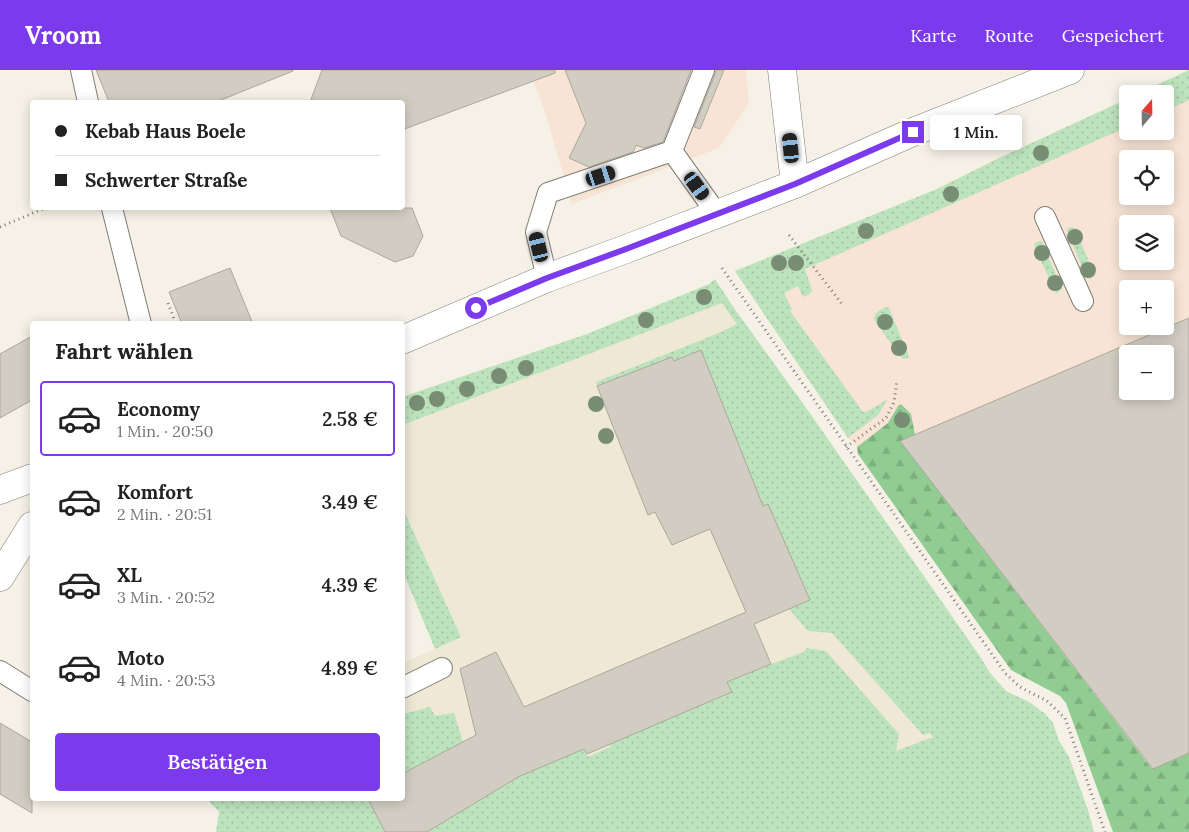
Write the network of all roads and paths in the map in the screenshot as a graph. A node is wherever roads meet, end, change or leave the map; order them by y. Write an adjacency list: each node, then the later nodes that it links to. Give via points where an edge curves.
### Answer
1 (81, 70): 5 (lane)
2 (704, 70): 6 (lane)
3 (782, 70): 7 (street)
4 (1070, 70): 7 (street, via 913,132)
5 (88, 100)
6 (672, 151): 10 (lane); 15 (lane, via 548,193 536,232)
7 (795, 184): 10 (street)
8 (40, 210): 12 (path)
9 (112, 210): 18 (lane)
10 (717, 214): 15 (street)
11 (1045, 217): 16 (lane)
12 (0, 226)
13 (789, 235): 17 (path)
14 (722, 268): 21 (path)
15 (547, 278): 19 (street)
16 (1083, 301)
17 (842, 304)
18 (140, 321)
19 (405, 339)
20 (897, 381): 21 (path, via 894,402 886,418)
21 (846, 447): 30 (path, via 1005,673 1020,687 1047,701 1064,718)
22 (30, 479): 23 (street)
23 (0, 490)
24 (30, 529): 25 (street)
25 (0, 577)
26 (442, 668): 28 (lane)
27 (0, 671): 29 (lane)
28 (405, 686)
29 (30, 690)
30 (1105, 832)

